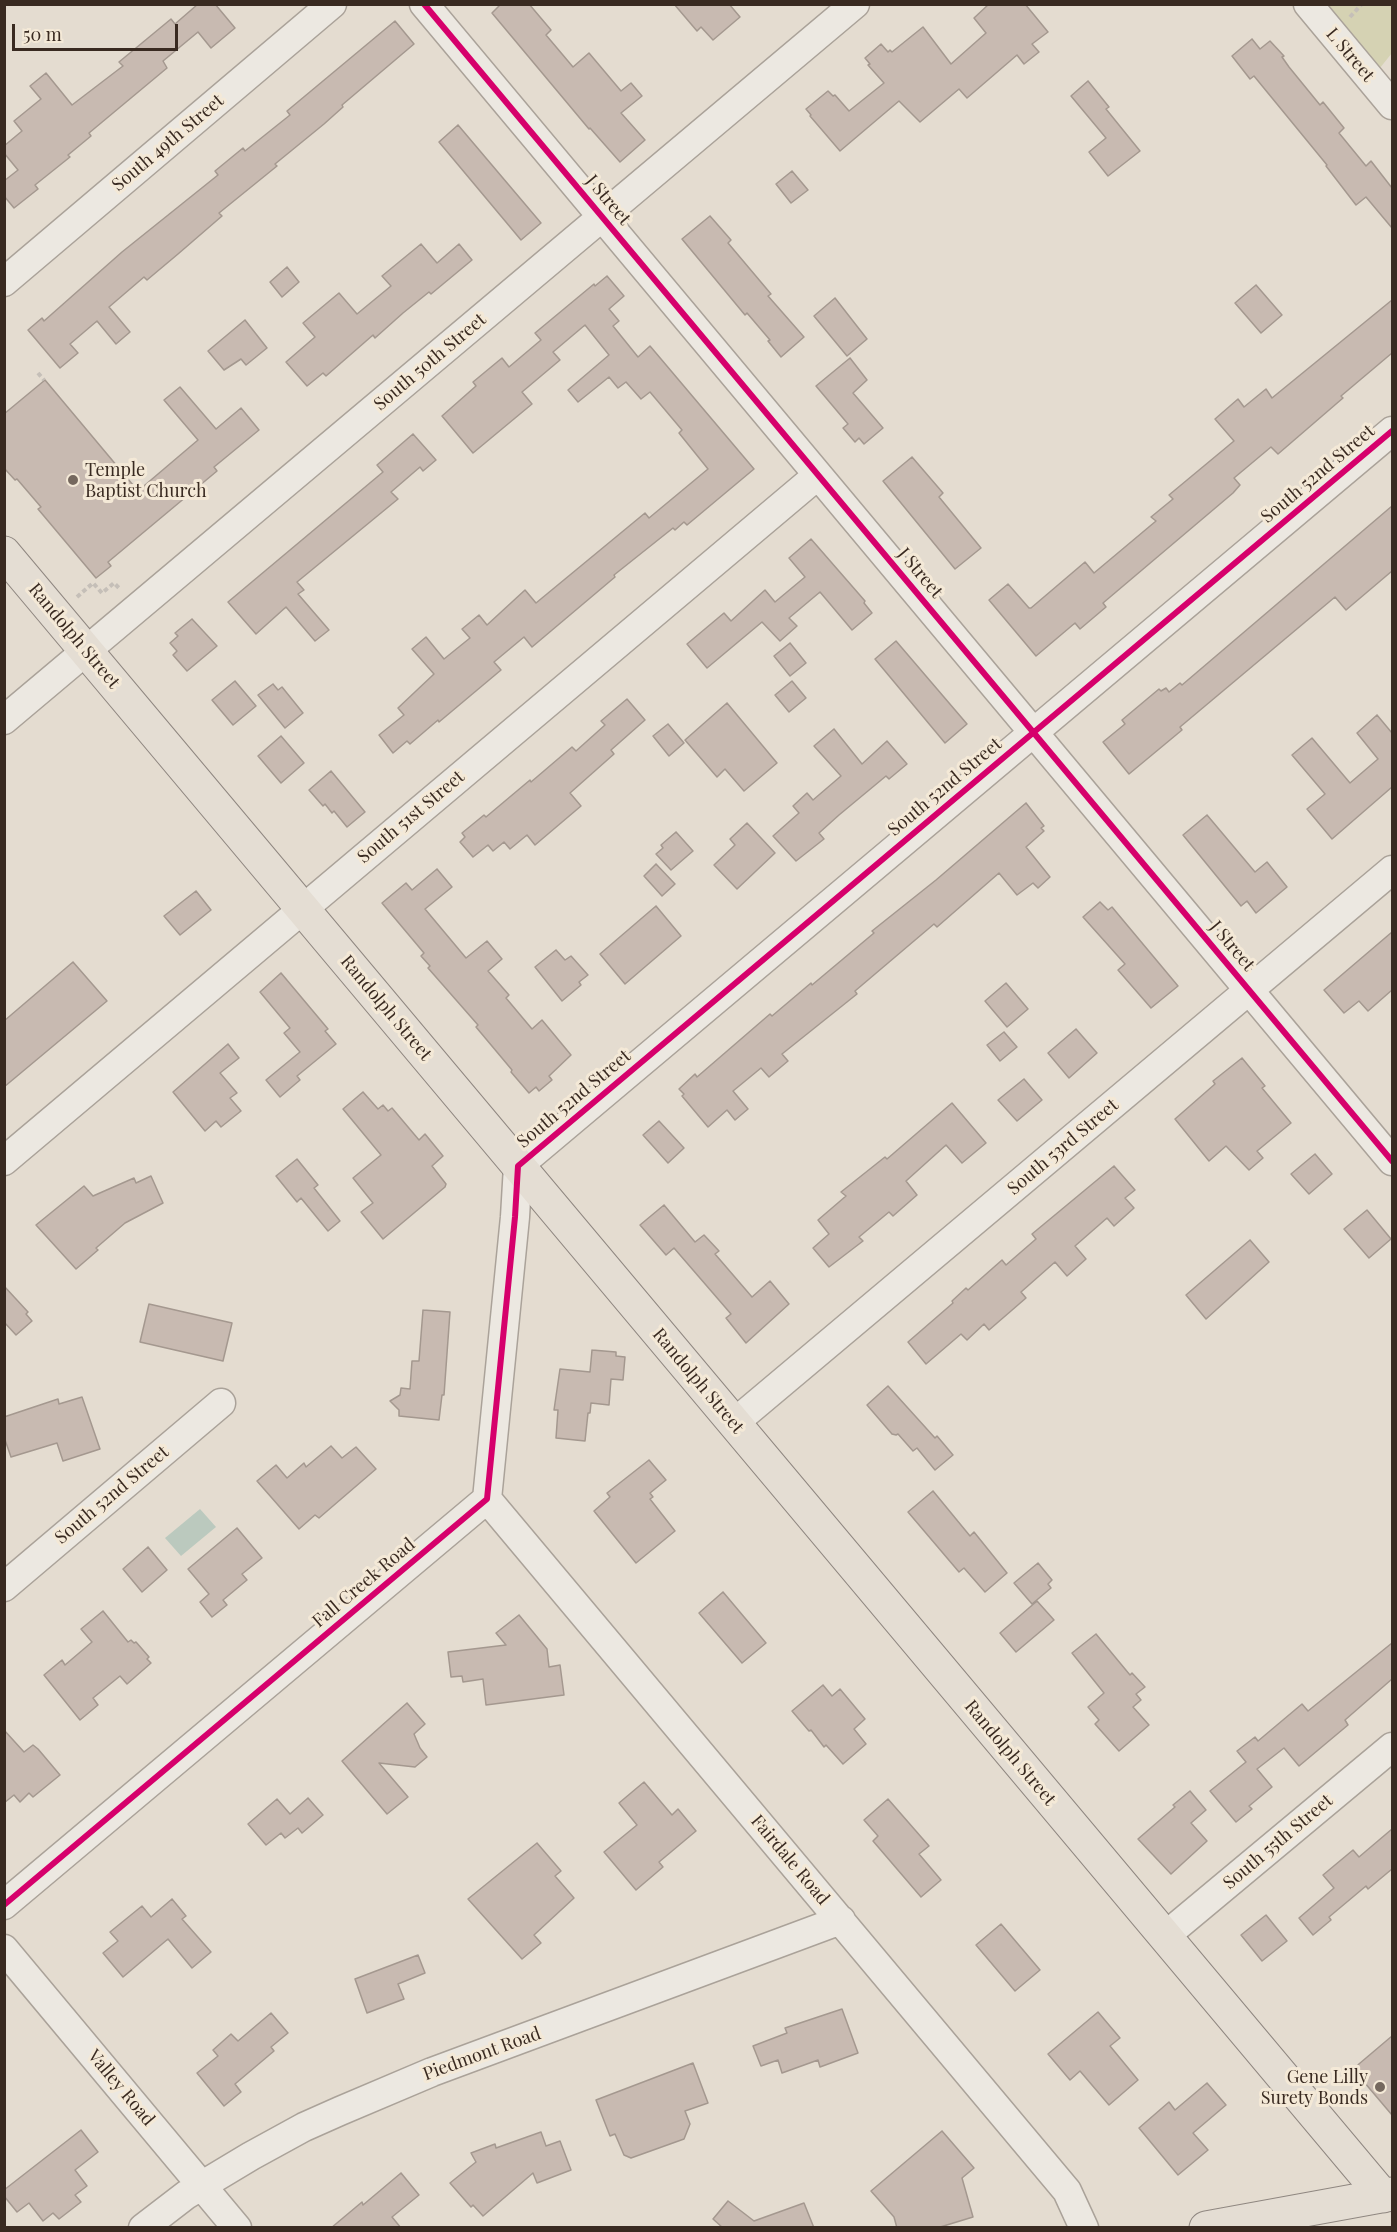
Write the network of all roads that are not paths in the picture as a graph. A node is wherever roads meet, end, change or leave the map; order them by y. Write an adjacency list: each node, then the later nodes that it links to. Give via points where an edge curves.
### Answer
1 (332, 4): 7 (street, South 49th Street)
2 (424, 4): 6 (street, J Street)
3 (855, 4): 6 (street, South 50th Street)
4 (1308, 4): 5 (street, L Street)
5 (1392, 105)
6 (602, 217): 9 (street, J Street); 11 (street, South 50th Street)
7 (4, 282)
8 (1392, 431): 13 (street, South 52nd Street)
9 (818, 475): 13 (street, J Street); 15 (street, South 51st Street)
10 (4, 553): 11 (main road, Randolph Street)
11 (87, 651): 12 (street, South 50th Street); 15 (main road, Randolph Street)
12 (4, 720)
13 (1033, 733): 16 (street, J Street); 19 (street, South 52nd Street)
14 (1392, 870): 16 (street, South 53rd Street)
15 (302, 909): 17 (street, South 51st Street); 19 (main road, Randolph Street)
16 (1249, 990): 18 (street, J Street); 21 (street, South 53rd Street)
17 (4, 1161)
18 (1392, 1161)
19 (518, 1166): 21 (main road, Randolph Street); 22 (street)
20 (221, 1403): 23 (street, South 52nd Street)
21 (734, 1423): 27 (main road, Randolph Street)
22 (487, 1499): 25 (street, Fall Creek Road); 26 (street, Fairdale Road)
23 (4, 1587)
24 (1392, 1747): 27 (street, South 55th Street)
25 (4, 1905)
26 (840, 1920): 29 (street, Piedmont Road, via 374,2096 304,2127); 33 (street, Fairdale Road, via 1067,2192)
27 (1164, 1937): 30 (main road, Randolph Street)
28 (4, 1949): 29 (street, Valley Road)
29 (202, 2186): 31 (street, Piedmont Road); 32 (street, Valley Road)
30 (1390, 2197): 34 (main road); 35 (main road)
31 (143, 2228)
32 (237, 2228)
33 (1084, 2228)
34 (1206, 2228)
35 (1350, 2228)

